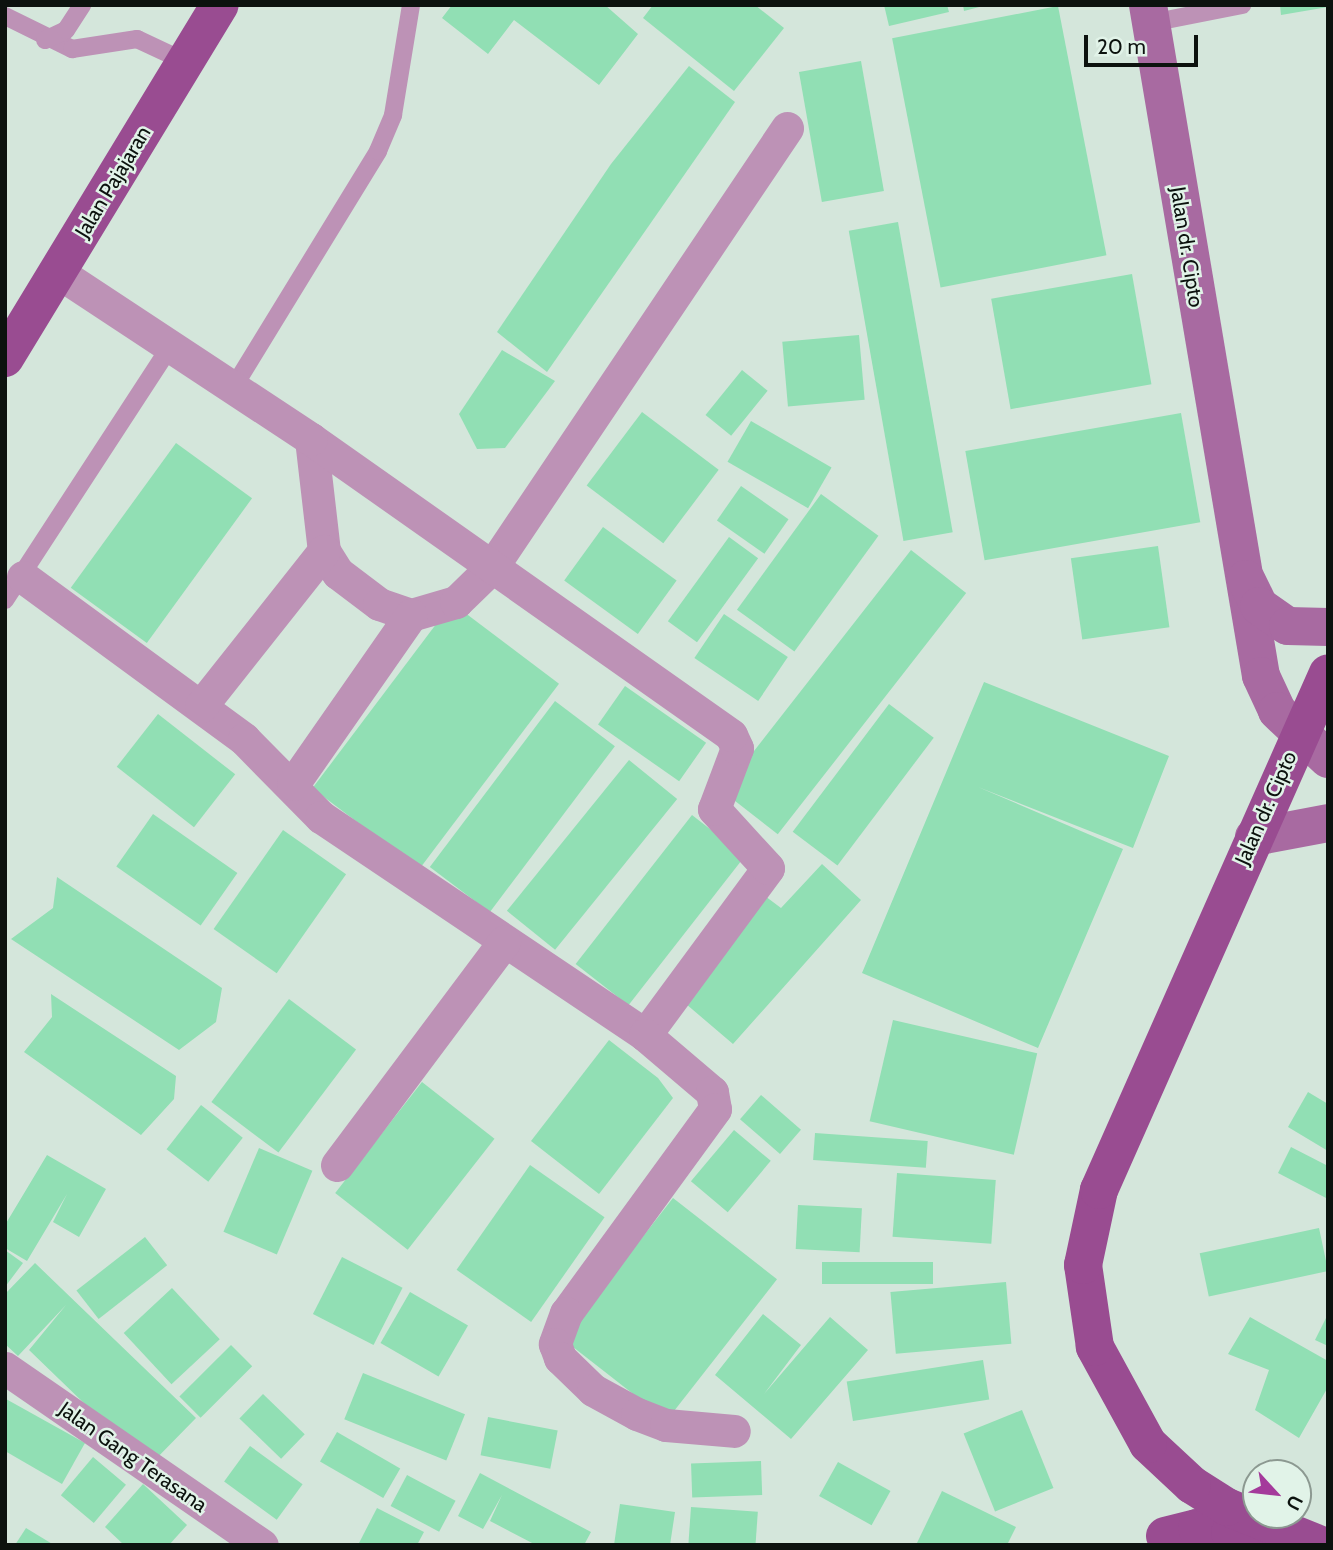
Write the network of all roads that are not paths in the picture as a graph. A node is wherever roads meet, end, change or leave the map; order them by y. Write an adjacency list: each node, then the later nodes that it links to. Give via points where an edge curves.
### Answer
1 (82, 5): 7 (lane, via 66,30)
2 (220, 5): 8 (main road, Jalan Pajajaran)
3 (411, 5): 13 (lane, via 393,115 378,151)
4 (1242, 5): 5 (lane)
5 (1150, 14): 17 (main road, Jalan dr. Cipto)
6 (5, 16): 7 (lane)
7 (45, 40): 8 (lane, via 72,49 137,39)
8 (186, 62): 10 (main road, Jalan Pajajaran)
9 (787, 128): 16 (street)
10 (58, 272): 11 (street); 12 (main road, Jalan Pajajaran)
11 (170, 346): 13 (street); 18 (lane)
12 (5, 358)
13 (233, 388): 14 (street)
14 (311, 439): 15 (street); 16 (street)
15 (324, 551): 19 (street, via 338,573 379,604); 22 (street)
16 (492, 567): 19 (street, via 456,602); 29 (street, via 735,740 715,809 768,867)
17 (1244, 574): 20 (main road, via 1259,606 1288,626); 23 (main road, Jalan dr. Cipto, via 1261,676 1276,711)
18 (14, 588): 22 (street)
19 (411, 615): 25 (street)
20 (1328, 627)
21 (1328, 673): 23 (main road)
22 (201, 706): 25 (street)
23 (1300, 733): 24 (main road); 27 (main road, Jalan dr. Cipto)
24 (1328, 759)
25 (293, 784): 28 (street, via 321,817)
26 (1328, 823): 27 (main road)
27 (1254, 837): 33 (main road, Jalan dr. Cipto, via 1099,1190 1083,1265 1088,1322 1112,1387 1148,1444)
28 (504, 942): 29 (street); 30 (street)
29 (645, 1035): 32 (street, via 712,1092 715,1109 566,1313 555,1343 560,1358 593,1390 637,1414 666,1425)
30 (337, 1165)
31 (5, 1368): 35 (street, Jalan Gang Terasana)
32 (734, 1431)
33 (1192, 1485): 34 (main road); 37 (main road, Jalan dr. Cipto, via 1256,1521)
34 (1163, 1540): 36 (main road, via 1197,1528 1230,1533)
35 (262, 1545)
36 (1248, 1545)
37 (1321, 1545)

